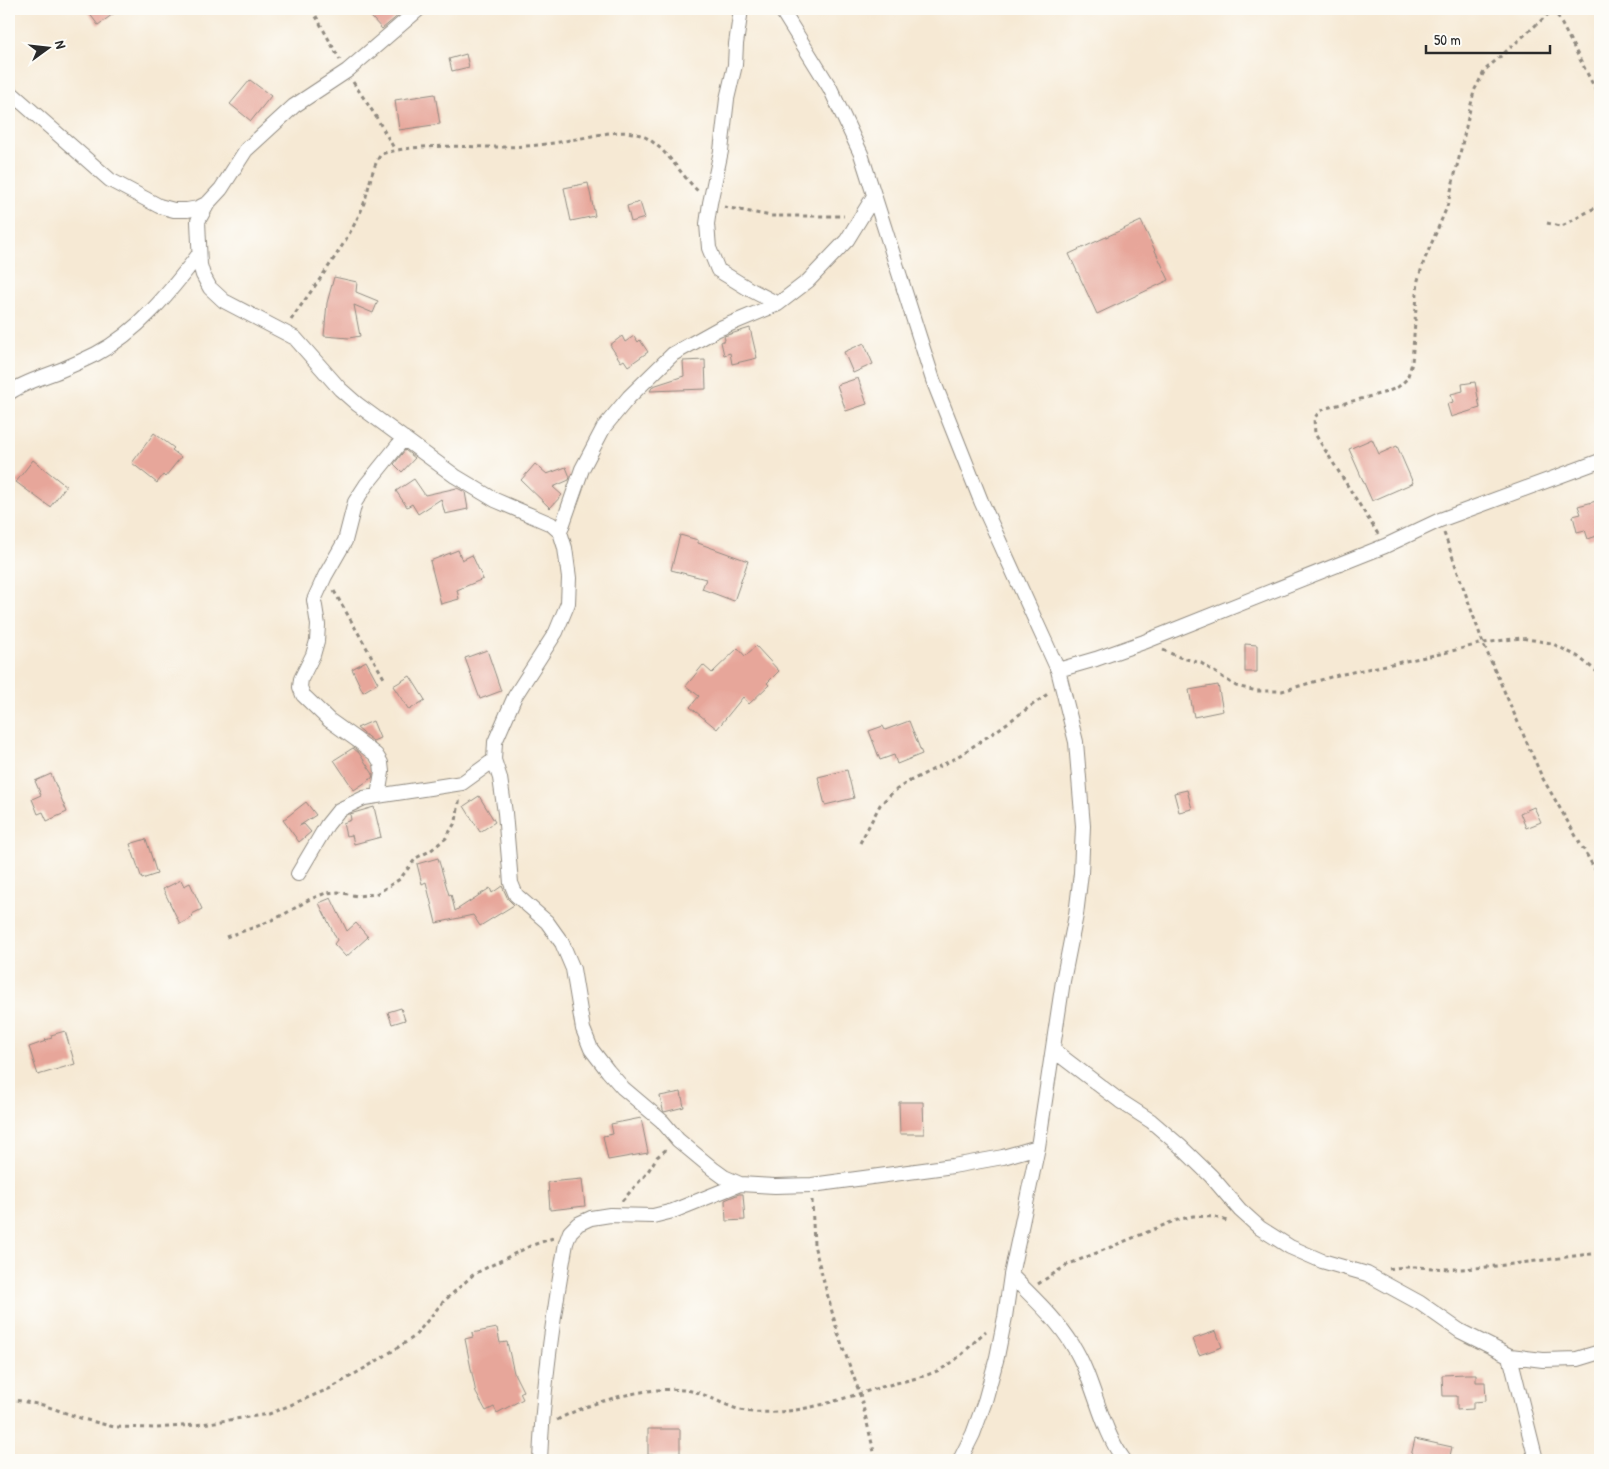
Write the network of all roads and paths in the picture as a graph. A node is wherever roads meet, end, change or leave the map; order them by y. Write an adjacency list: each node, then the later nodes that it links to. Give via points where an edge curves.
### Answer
1 (312, 9): 6 (path)
2 (419, 9): 6 (street)
3 (741, 9): 12 (street, via 735,65)
4 (781, 9): 10 (street, via 830,88 861,154)
5 (1554, 9): 8 (path); 24 (path, via 1485,70 1474,91 1447,207 1418,280 1412,363 1407,379 1387,392 1326,408 1314,419 1315,434)
6 (347, 71): 9 (path); 11 (street, via 294,106 246,150)
7 (9, 92): 11 (street, via 110,180 159,206 174,210 198,208)
8 (1600, 98)
9 (395, 150): 12 (path, via 463,145 542,145 624,131 645,137 664,151); 18 (path, via 381,154 374,164 358,218)
10 (874, 196): 14 (street); 29 (street, via 932,380 981,501)
11 (208, 203): 16 (street, via 198,220)
12 (710, 203): 14 (path, via 772,216); 17 (street, via 707,224 709,248 718,270)
13 (1600, 205): 15 (path, via 1564,225)
14 (861, 216): 17 (street, via 847,240 808,281)
15 (1547, 223)
16 (199, 254): 18 (street, via 202,276 224,301); 19 (street, via 170,292 134,328 98,353)
17 (778, 304): 23 (street, via 718,329 673,354 628,397 604,427 582,468)
18 (284, 331): 20 (street, via 303,345 340,389)
19 (9, 393)
20 (404, 438): 23 (street, via 455,476 495,500 551,524); 25 (street, via 355,502 345,541)
21 (1600, 462): 22 (street)
22 (1440, 520): 24 (street); 27 (path)
23 (560, 532): 31 (street, via 569,578 568,603 556,632 515,696 495,742)
24 (1385, 546): 26 (street)
25 (325, 576): 30 (path); 33 (street, via 314,600 317,641 300,687 303,696 329,720 376,755 382,772)
26 (1144, 642): 27 (path, via 1179,658 1201,663 1236,686 1257,691 1282,691 1338,675); 29 (street)
27 (1483, 643): 28 (path, via 1521,638 1551,643 1577,656); 36 (path, via 1542,777)
28 (1600, 674)
29 (1060, 675): 34 (path, via 1048,695 954,759 893,792 880,805); 38 (street, via 1076,742 1083,826 1076,915)
30 (384, 678)
31 (494, 760): 32 (street); 39 (street, via 500,778 511,882 516,895 547,922 562,943 573,969 591,1049 623,1088 648,1108)
32 (462, 784): 33 (street); 37 (path, via 456,821 446,838 416,858 400,879 376,894 358,896 338,892 318,896 283,915)
33 (378, 796): 35 (street, via 364,798 339,810)
34 (860, 843)
35 (298, 874)
36 (1600, 878)
37 (226, 937)
38 (1053, 1050): 40 (street); 44 (street, via 1151,1121 1211,1176)
39 (678, 1140): 41 (street, via 712,1169); 43 (path, via 657,1157)
40 (1038, 1148): 42 (street, via 953,1166); 47 (street)
41 (740, 1184): 42 (street); 43 (street, via 653,1216)
42 (812, 1185): 53 (path, via 814,1245 838,1334)
43 (610, 1215): 45 (street, via 590,1218)
44 (1260, 1228): 48 (street, via 1290,1247 1322,1261); 49 (path, via 1237,1225 1215,1217 1193,1216 1174,1221 1067,1265)
45 (570, 1232): 54 (path, via 530,1246 474,1274 442,1302 414,1337 331,1388 269,1414 195,1425 114,1427 44,1405); 55 (street, via 553,1316)
46 (1600, 1253): 48 (path, via 1498,1266 1459,1269 1420,1266)
47 (1011, 1274): 49 (street); 50 (street)
48 (1367, 1274): 52 (street)
49 (1027, 1291): 59 (street, via 1051,1315 1072,1344 1104,1422)
50 (1005, 1317): 53 (path, via 943,1368); 58 (street, via 985,1401)
51 (1600, 1352): 52 (street, via 1577,1358 1544,1360)
52 (1510, 1356): 60 (street)
53 (860, 1394): 55 (path, via 791,1412 750,1412 698,1393 672,1389 642,1392 573,1411); 57 (path)
54 (9, 1399)
55 (541, 1429): 56 (street)
56 (540, 1460)
57 (876, 1460)
58 (960, 1460)
59 (1124, 1460)
60 (1536, 1460)

